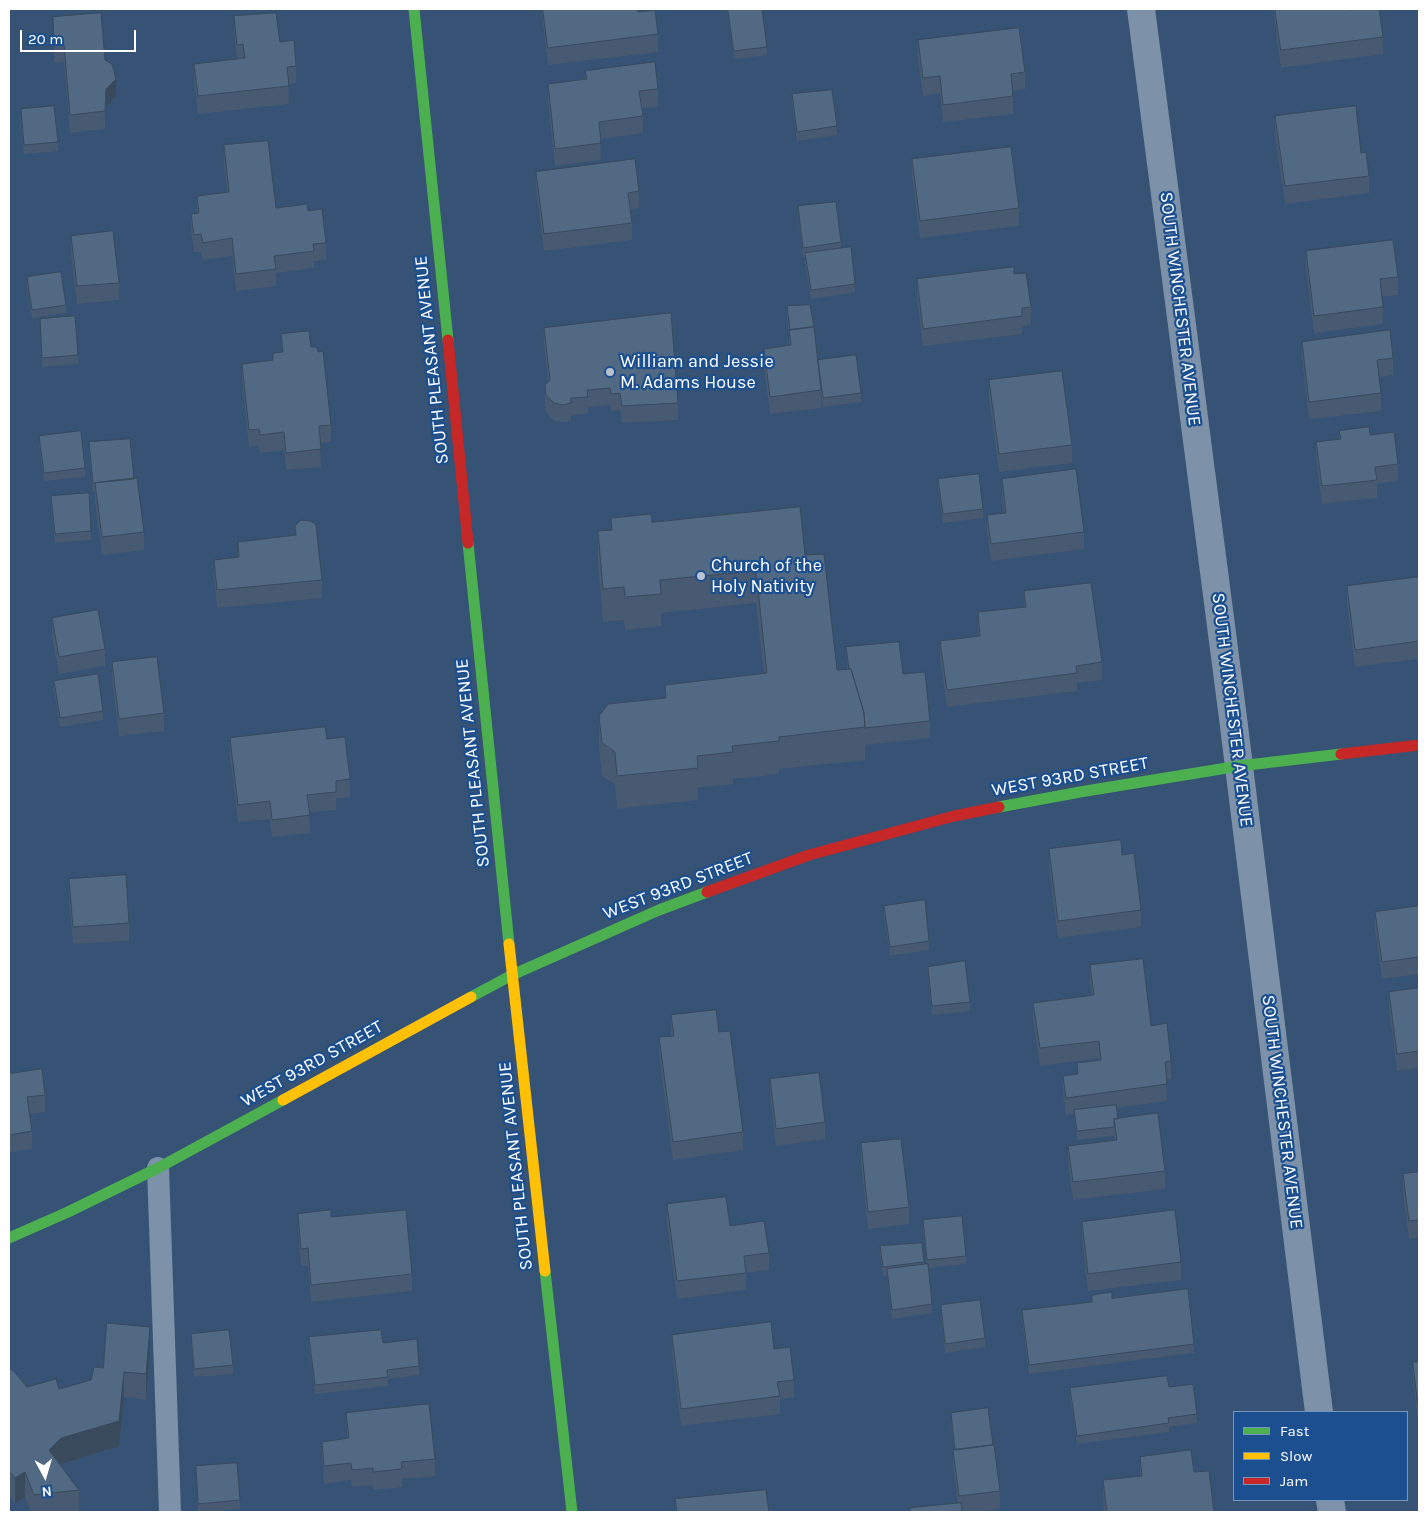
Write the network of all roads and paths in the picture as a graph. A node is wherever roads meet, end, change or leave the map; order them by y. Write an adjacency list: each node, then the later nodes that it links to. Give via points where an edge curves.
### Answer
1 (414, 9): 5 (street, SOUTH PLEASANT AVENUE)
2 (1141, 9): 4 (street, SOUTH WINCHESTER AVENUE)
3 (1419, 745): 4 (street, WEST 93RD STREET)
4 (1239, 766): 5 (street, WEST 93RD STREET, via 954,816 809,855 658,910); 8 (street, SOUTH WINCHESTER AVENUE)
5 (512, 975): 6 (street, WEST 93RD STREET); 10 (street, SOUTH PLEASANT AVENUE)
6 (158, 1168): 7 (street, WEST 93RD STREET); 9 (lane)
7 (9, 1238)
8 (1319, 1411)
9 (170, 1512)
10 (572, 1512)

